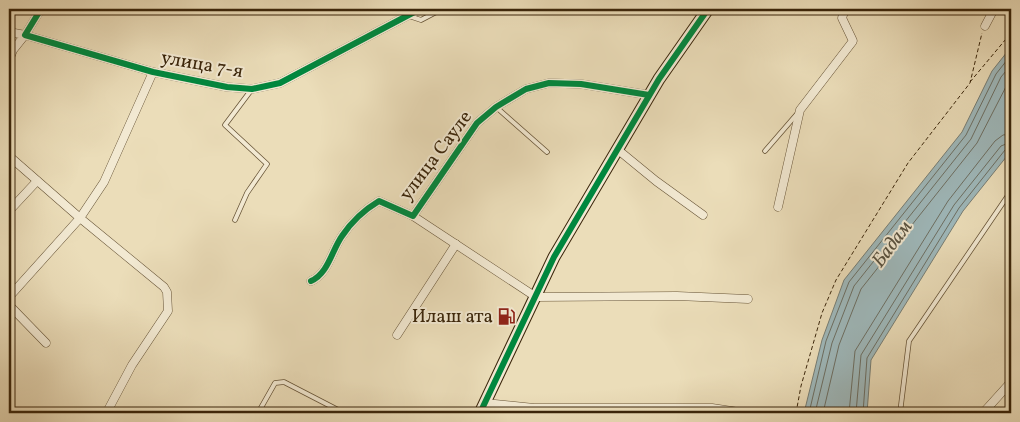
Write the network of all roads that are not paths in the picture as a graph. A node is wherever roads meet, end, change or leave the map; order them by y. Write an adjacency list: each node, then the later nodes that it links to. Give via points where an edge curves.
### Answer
1 (41, 9): 10 (street)
2 (420, 9): 7 (street, улица 7-я)
3 (442, 9): 7 (lane, via 421,20)
4 (708, 9): 15 (street)
5 (845, 9): 17 (street, via 842,18 853,41)
6 (994, 9): 8 (street)
7 (407, 16): 14 (street, улица 7-я, via 280,82)
8 (985, 26)
9 (9, 32): 10 (street, улица 7-я)
10 (25, 35): 11 (street); 13 (street, улица 7-я)
11 (11, 51): 12 (street)
12 (9, 60)
13 (153, 72): 14 (street, улица 7-я); 28 (street, via 104,182)
14 (252, 89): 29 (lane, via 225,125 267,164 247,193)
15 (649, 95): 16 (street, улица Сауле, via 581,84 549,83 526,89); 18 (street)
16 (496, 107): 20 (lane); 27 (street, улица Сауле, via 477,123)
17 (800, 110): 19 (lane); 24 (street)
18 (617, 149): 26 (street); 33 (street, via 554,257)
19 (765, 151)
20 (547, 152)
21 (9, 156): 22 (street)
22 (37, 180): 25 (street); 28 (street)
23 (1011, 191): 44 (lane, via 909,341)
24 (778, 207)
25 (9, 211)
26 (703, 215)
27 (413, 216): 30 (street); 31 (street, улица Сауле, via 379,201 352,222 324,270)
28 (80, 218): 32 (street); 40 (street, via 167,292 168,311 132,365)
29 (235, 220)
30 (456, 244): 33 (street); 36 (street)
31 (311, 281)
32 (9, 297)
33 (536, 297): 34 (street); 39 (street)
34 (748, 299)
35 (9, 305): 37 (street)
36 (396, 335)
37 (46, 343)
38 (1011, 382): 45 (street)
39 (482, 408): 43 (street, via 712,408)
40 (108, 410)
41 (258, 413): 42 (lane, via 275,383 284,382)
42 (344, 413)
43 (745, 413)
44 (900, 413)
45 (983, 413)

